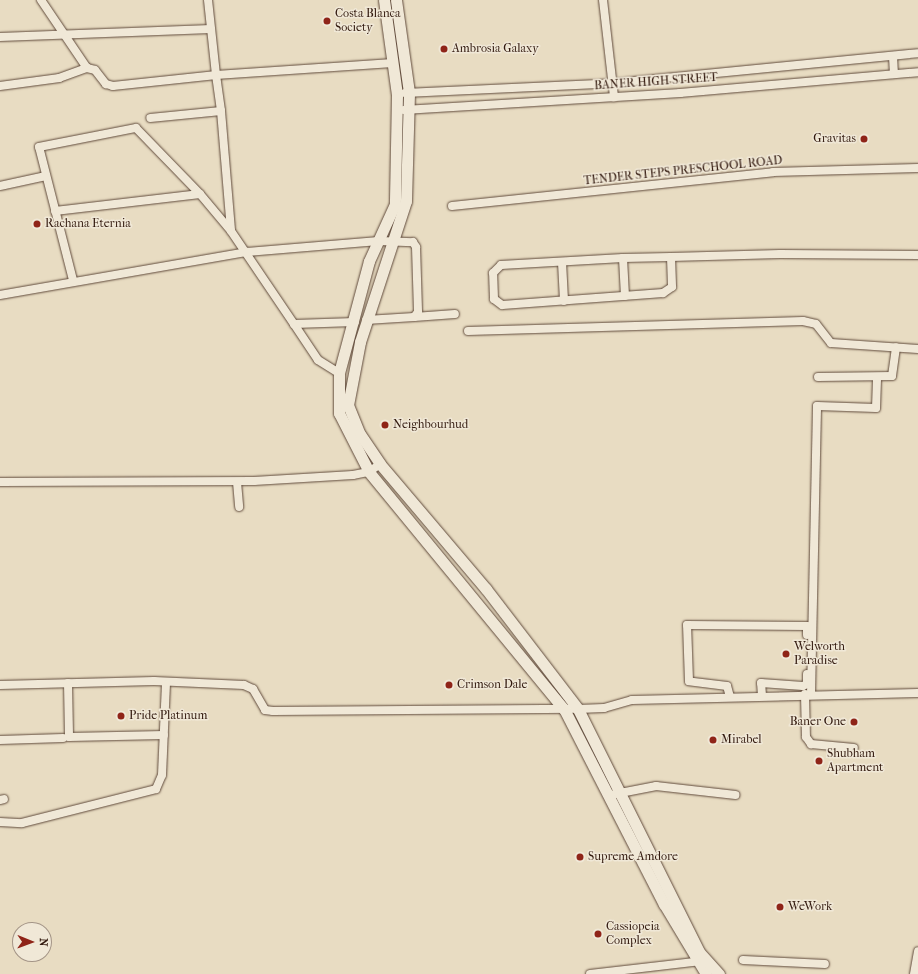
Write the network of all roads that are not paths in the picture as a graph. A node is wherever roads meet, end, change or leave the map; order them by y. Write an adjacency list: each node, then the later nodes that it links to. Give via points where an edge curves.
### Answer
1 (41, 0): 7 (street)
2 (208, 0): 6 (street)
3 (384, 0): 11 (street)
4 (396, 0): 19 (street)
5 (603, 0): 16 (street)
6 (211, 29): 7 (street); 15 (street)
7 (63, 34): 8 (street); 12 (street)
8 (0, 37)
9 (918, 53): 10 (street, BANER HIGH STREET)
10 (893, 56): 14 (street); 16 (street, BANER HIGH STREET)
11 (393, 63): 15 (street); 18 (street)
12 (87, 68): 15 (street, via 95,70 106,84 113,86); 17 (street, via 59,78)
13 (918, 72): 14 (street, BANER HIGH STREET)
14 (894, 74): 20 (street, BANER HIGH STREET)
15 (216, 75): 23 (street)
16 (614, 83): 19 (street, BANER HIGH STREET); 20 (street)
17 (0, 86)
18 (397, 93): 19 (street, BANER HIGH STREET); 21 (street)
19 (409, 93): 22 (street)
20 (614, 97): 22 (street, BANER HIGH STREET)
21 (396, 110): 22 (street, BANER HIGH STREET); 28 (street)
22 (408, 110): 27 (street)
23 (221, 111): 24 (street); 33 (street)
24 (150, 118)
25 (918, 168): 31 (street, TENDER STEPS PRESCHOOL ROAD, via 773,172)
26 (46, 176): 29 (street); 30 (street, via 39,147 136,128); 32 (street)
27 (405, 176): 28 (street); 35 (street, via 403,215)
28 (395, 182): 34 (street, via 395,204)
29 (0, 186)
30 (200, 194): 32 (street); 33 (street)
31 (452, 206)
32 (55, 211): 41 (street)
33 (231, 231): 36 (street)
34 (379, 241): 35 (street); 36 (street); 48 (street, via 370,261)
35 (390, 244): 46 (street, via 412,242 416,247 418,312); 47 (street)
36 (246, 252): 41 (street); 49 (street)
37 (918, 255): 38 (street)
38 (671, 257): 39 (street); 43 (street, via 672,287 669,291)
39 (623, 258): 40 (street); 43 (street)
40 (562, 262): 44 (street); 44 (street, via 501,265 493,273 498,304)
41 (73, 280): 42 (street)
42 (0, 295)
43 (625, 296): 44 (street)
44 (564, 301)
45 (455, 314): 46 (street)
46 (414, 316): 47 (street)
47 (366, 320): 56 (street, via 348,405 360,434)
48 (355, 322): 49 (street); 53 (street)
49 (294, 324): 53 (street, via 318,360)
50 (468, 331): 51 (street, via 803,321 816,324 831,343)
51 (896, 347): 52 (street); 55 (street, via 892,376)
52 (918, 349)
53 (340, 373): 57 (street, via 339,413)
54 (818, 377): 55 (street)
55 (877, 378): 64 (street, via 876,408 817,406)
56 (380, 464): 57 (street); 69 (street, via 486,589)
57 (369, 472): 59 (street); 68 (street)
58 (0, 482): 59 (street, via 196,479)
59 (238, 482): 60 (street)
60 (239, 507)
61 (68, 683): 62 (street, via 154,681); 63 (street); 70 (street, via 69,737)
62 (166, 684): 68 (street, via 244,685 253,689 265,710 273,711); 70 (street)
63 (0, 685)
64 (808, 694): 65 (street); 66 (street); 73 (street, via 806,737 811,744)
65 (918, 694)
66 (762, 696): 67 (street); 67 (street, via 761,683 807,684 807,626 688,625 689,681 727,686)
67 (730, 697): 69 (street, via 632,700 604,708)
68 (564, 709): 69 (street); 76 (street)
69 (578, 709): 74 (street)
70 (164, 735): 77 (street, via 162,775 156,789 22,823)
71 (63, 738): 72 (street)
72 (0, 740)
73 (854, 748)
74 (621, 792): 75 (street, via 656,786); 76 (street); 80 (street)
75 (735, 795)
76 (610, 796): 80 (street)
77 (0, 822)
78 (918, 951): 85 (street)
79 (743, 960): 81 (street)
80 (702, 961): 82 (street); 83 (street); 84 (street)
81 (825, 964)
82 (590, 974)
83 (706, 974)
84 (719, 974)
85 (914, 974)

